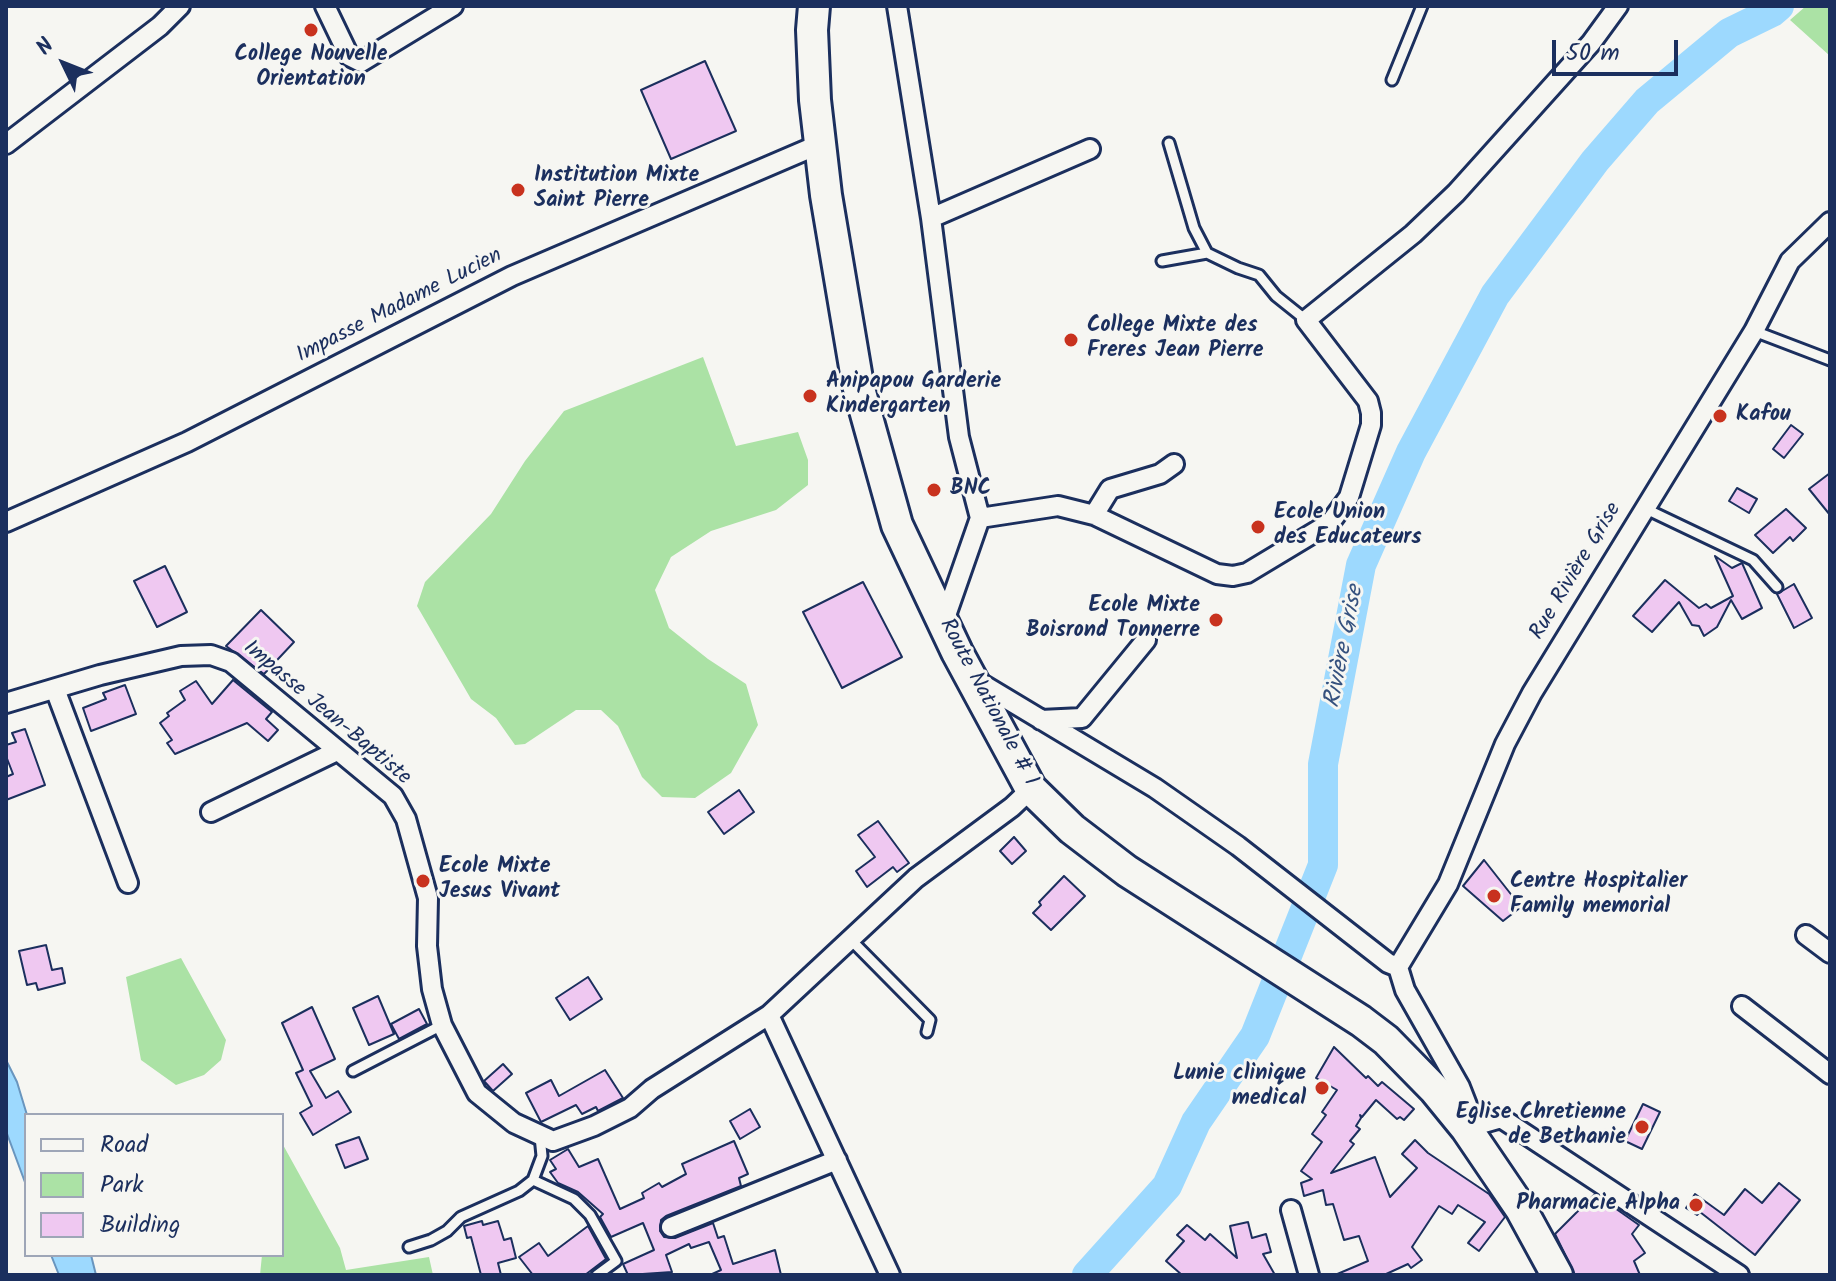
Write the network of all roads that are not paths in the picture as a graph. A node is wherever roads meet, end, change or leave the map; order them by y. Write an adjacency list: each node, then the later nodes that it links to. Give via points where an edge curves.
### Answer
1 (180, 6): 10 (street)
2 (325, 6): 3 (street, via 349,56 361,62)
3 (453, 6)
4 (814, 6): 11 (main road, Route Nationale # 1)
5 (897, 6): 13 (street)
6 (1422, 6): 8 (lane)
7 (1618, 6): 17 (street, via 1456,193)
8 (1392, 80)
9 (1169, 143): 15 (lane, via 1194,228)
10 (6, 144)
11 (820, 144): 24 (street, Impasse Madame Lucien, via 512,276 187,442); 26 (main road, Route Nationale # 1, via 858,385 897,525)
12 (1090, 149): 13 (street)
13 (931, 218): 23 (street, via 959,437)
14 (1830, 222): 18 (street, Rue Rivière Grise, via 1790,261)
15 (1207, 253): 16 (lane); 17 (lane, via 1259,275)
16 (1162, 261)
17 (1306, 320): 22 (street, via 1368,401 1371,413 1349,497 1330,523 1247,573 1233,576 1217,574)
18 (1754, 331): 19 (lane); 21 (street, Rue Rivière Grise)
19 (1830, 360)
20 (1174, 464): 22 (street, via 1160,474 1110,489)
21 (1644, 508): 25 (lane, via 1753,560); 39 (street, Rue Rivière Grise, via 1518,718 1448,884)
22 (1094, 515): 23 (street, via 1058,506)
23 (980, 518): 26 (street)
24 (6, 522)
25 (1777, 587)
26 (943, 624): 28 (main road, Route Nationale # 1)
27 (1146, 640): 31 (street, via 1082,718)
28 (970, 676): 31 (street); 33 (main road, Route Nationale # 1)
29 (55, 689): 30 (street, Impasse Jean-Baptiste); 32 (street, Impasse Jean-Baptiste, via 181,656 211,655 231,662); 35 (street)
30 (6, 703)
31 (1041, 720): 39 (street, via 1155,788)
32 (337, 751): 34 (street); 42 (street, Impasse Jean-Baptiste, via 393,796 406,819 428,898 427,946)
33 (1031, 789): 37 (street, Impasse Jean-Baptiste, via 916,878); 46 (main road, Route Nationale # 1, via 1127,871 1386,1040)
34 (211, 812)
35 (128, 883)
36 (1806, 935): 38 (street)
37 (850, 939): 41 (street, Impasse Jean-Baptiste); 43 (lane, via 930,1020)
38 (1830, 953)
39 (1393, 965): 46 (street, via 1460,1087 1469,1110)
40 (1742, 1006): 45 (street)
41 (769, 1015): 47 (street, Impasse Jean-Baptiste, via 630,1108 553,1141); 48 (street)
42 (442, 1025): 44 (lane); 47 (street, Impasse Jean-Baptiste, via 477,1093 514,1123)
43 (927, 1032)
44 (353, 1071)
45 (1830, 1074)
46 (1466, 1128): 56 (main road, Route Nationale # 1, via 1521,1209); 57 (street, via 1501,1118)
47 (540, 1133): 49 (lane, via 542,1156)
48 (837, 1160): 51 (street); 54 (street)
49 (533, 1180): 52 (lane, via 461,1217 431,1240); 53 (lane, via 574,1199 590,1215 616,1261)
50 (1291, 1210): 55 (street)
51 (671, 1227)
52 (409, 1247)
53 (597, 1275)
54 (890, 1275)
55 (1309, 1275)
56 (1557, 1275)
57 (1739, 1275)

